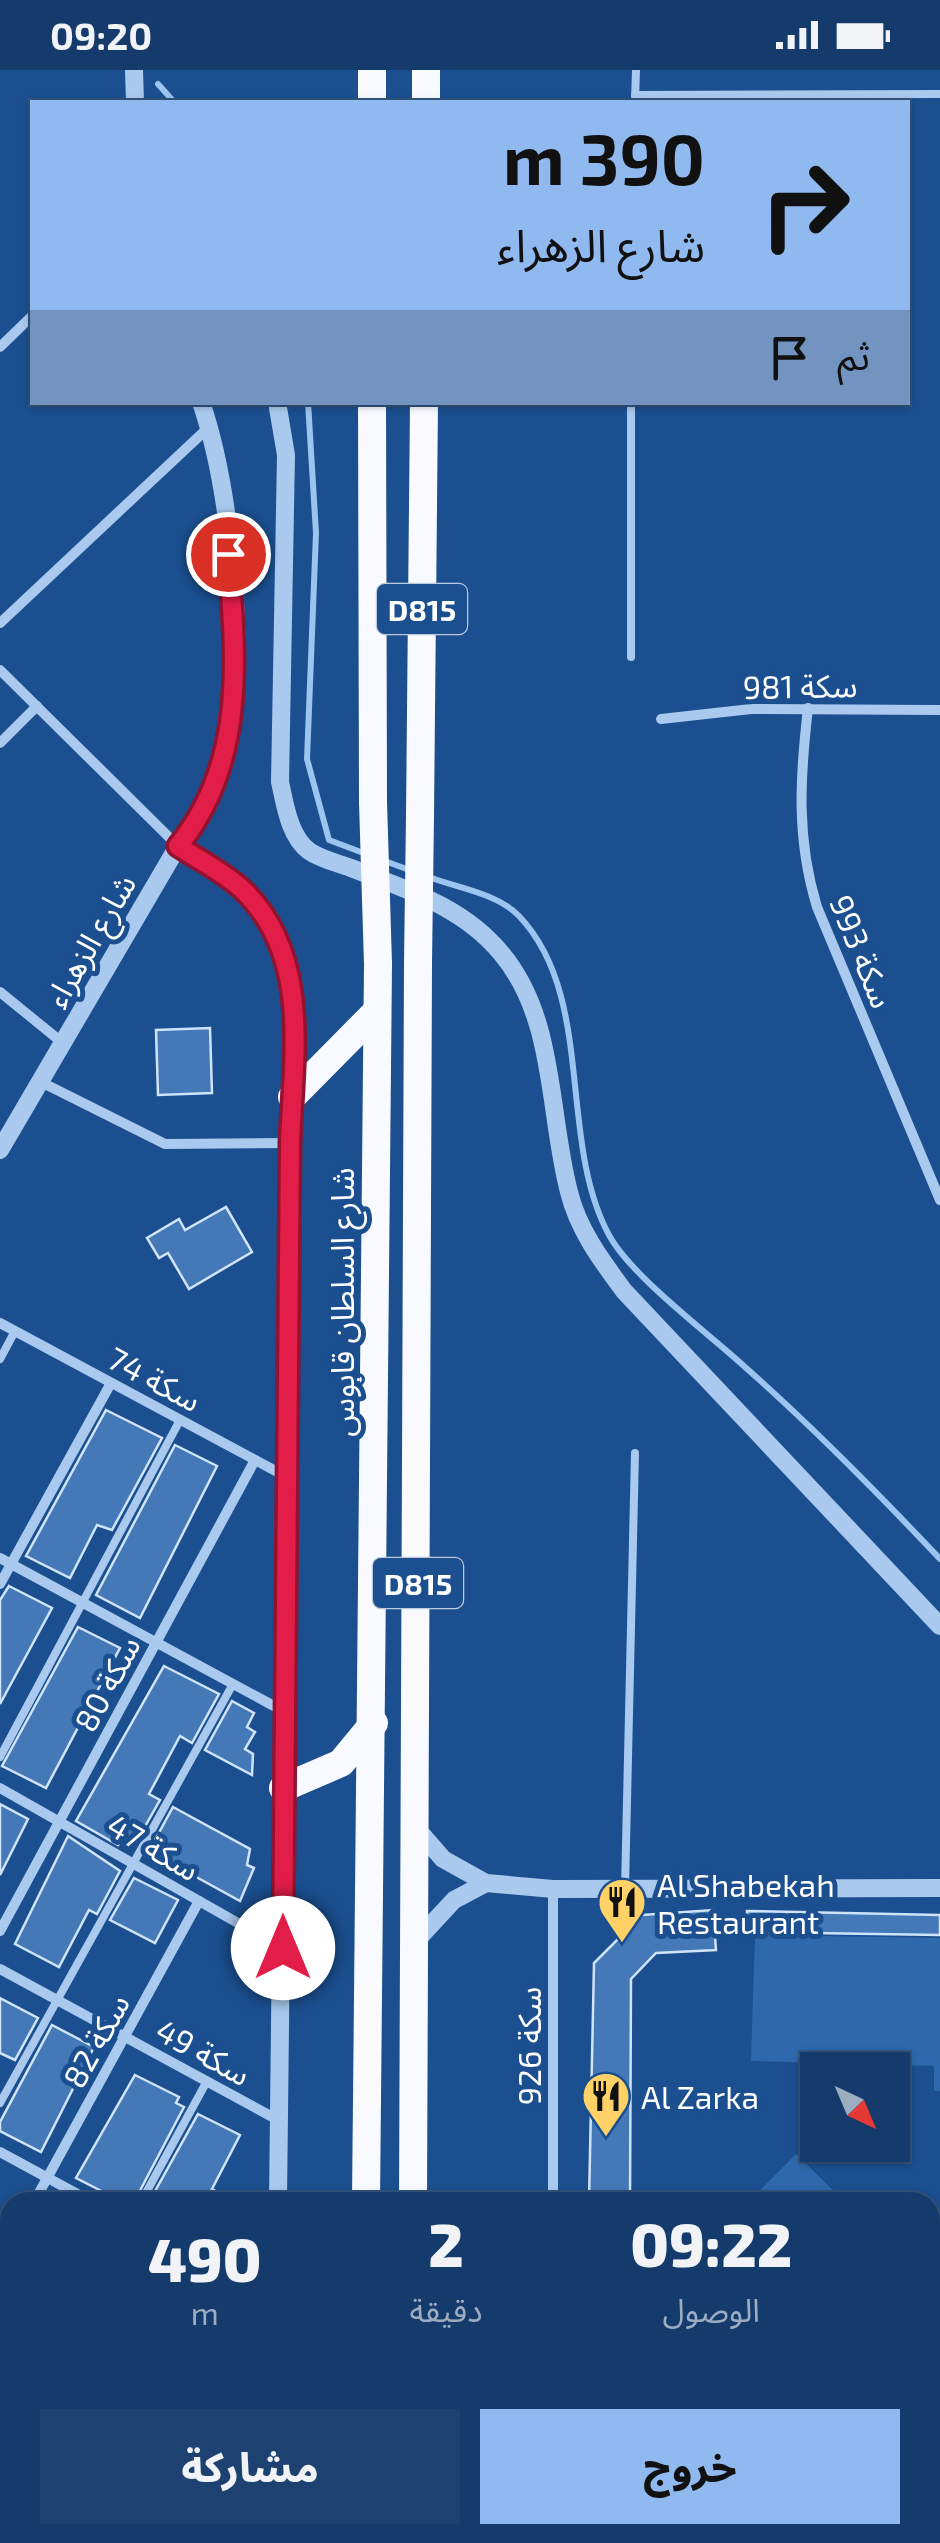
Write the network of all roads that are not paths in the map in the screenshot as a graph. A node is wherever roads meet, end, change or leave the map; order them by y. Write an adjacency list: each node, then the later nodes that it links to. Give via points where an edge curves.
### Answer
1 (134, 70): 7 (street)
2 (372, 70): 8 (highway)
3 (426, 70): 9 (highway)
4 (636, 70): 6 (lane)
5 (940, 94): 6 (lane)
6 (635, 99)
7 (135, 100)
8 (372, 100)
9 (426, 100)
10 (30, 318): 11 (street)
11 (0, 348)
12 (202, 405): 17 (street, شارع الزهراء)
13 (278, 405): 46 (street, via 286,455 280,782 290,826 308,850 451,908 506,959 540,1021 568,1191 604,1264)
14 (372, 405): 28 (highway, شارع السلطان قابوس / D815, bridge)
15 (424, 405): 55 (highway, D815, bridge)
16 (631, 405): 19 (lane)
17 (209, 428): 18 (street); 26 (street, شارع الزهراء, via 234,631 231,728 201,818)
18 (0, 622)
19 (630, 656)
20 (0, 670): 21 (street)
21 (37, 706): 25 (street); 26 (street)
22 (808, 708): 23 (street, سكة 981); 24 (street, سكة 981); 34 (street, سكة 993, via 799,788 816,906)
23 (940, 710)
24 (661, 719)
25 (0, 743)
26 (178, 846): 29 (street, شارع الزهراء); 31 (street, via 244,890 279,943 297,1040)
27 (0, 992): 29 (street)
28 (377, 1011): 31 (highway); 50 (highway, شارع السلطان قابوس / D815)
29 (64, 1044): 30 (street, شارع الزهراء)
30 (41, 1082): 32 (street, via 165,1144); 33 (street, شارع الزهراء)
31 (292, 1096): 32 (street)
32 (290, 1143): 42 (street)
33 (0, 1150)
34 (940, 1200)
35 (0, 1323): 36 (street, سكة 74)
36 (15, 1331): 37 (lane); 38 (street, سكة 74)
37 (0, 1359)
38 (111, 1382): 39 (street, سكة 74); 43 (street)
39 (180, 1420): 41 (street, سكة 74); 45 (lane)
40 (635, 1453): 60 (lane)
41 (255, 1460): 42 (street, سكة 74); 47 (street, سكة 80)
42 (286, 1476): 49 (street)
43 (6, 1561): 44 (street); 45 (street)
44 (0, 1584)
45 (82, 1603): 47 (street); 51 (lane)
46 (940, 1626)
47 (156, 1642): 48 (street); 54 (street, سكة 80)
48 (232, 1684): 49 (street); 56 (lane)
49 (286, 1712): 53 (street)
50 (374, 1723): 53 (highway, via 341,1762); 77 (highway, شارع السلطان قابوس / D815)
51 (0, 1757)
52 (0, 1788): 54 (street, سكة 47)
53 (284, 1788): 64 (street)
54 (59, 1822): 56 (street, سكة 47); 62 (street, سكة 80)
55 (418, 1829): 57 (street, via 443,1859); 63 (highway, D815)
56 (133, 1863): 61 (street, سكة 47); 66 (lane)
57 (486, 1882): 59 (street); 63 (street, via 454,1900)
58 (940, 1888): 60 (street)
59 (552, 1889): 60 (street); 79 (street, سكة 926)
60 (625, 1889)
61 (199, 1901): 64 (street, سكة 47); 67 (street, سكة 82)
62 (0, 1931)
63 (416, 1941): 78 (highway, D815)
64 (283, 1948): 70 (street)
65 (0, 1969): 66 (street, سكة 49)
66 (57, 2000): 67 (street, سكة 49); 69 (lane)
67 (125, 2037): 68 (street, سكة 49); 72 (street, سكة 82)
68 (207, 2081): 70 (street, سكة 49); 75 (lane)
69 (0, 2102)
70 (278, 2120): 76 (street)
71 (0, 2152): 72 (street)
72 (48, 2178): 73 (street, سكة 82); 74 (street)
73 (40, 2192)
74 (74, 2192)
75 (146, 2192)
76 (278, 2192)
77 (366, 2192)
78 (413, 2192)
79 (553, 2192)

